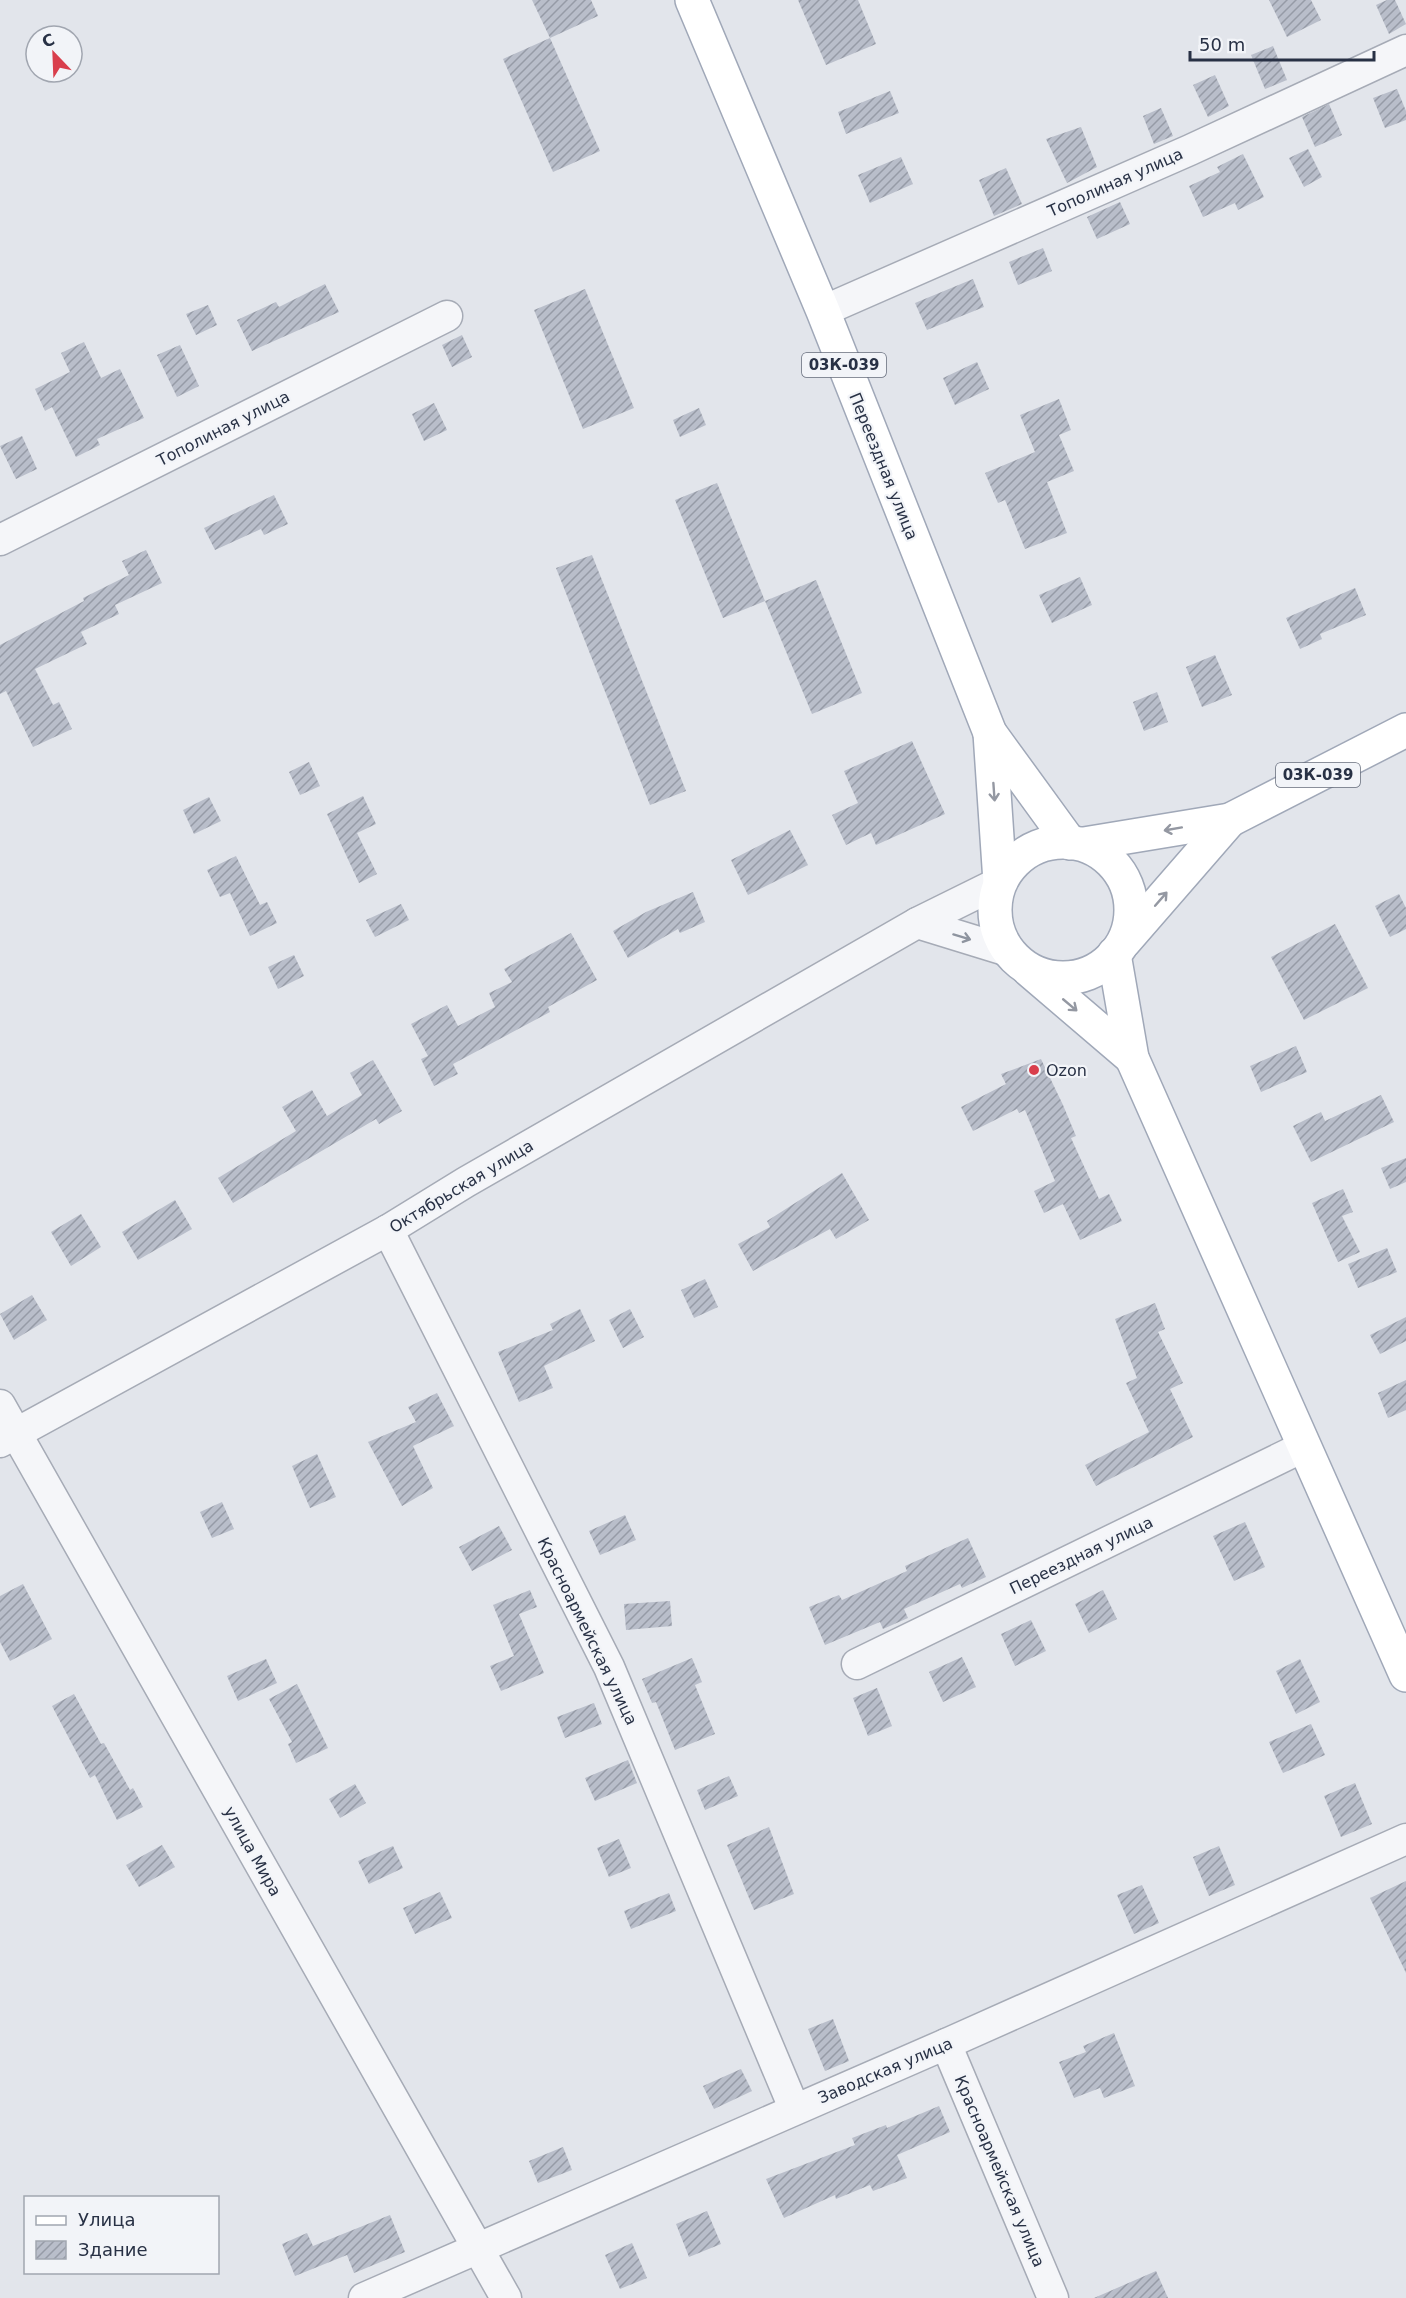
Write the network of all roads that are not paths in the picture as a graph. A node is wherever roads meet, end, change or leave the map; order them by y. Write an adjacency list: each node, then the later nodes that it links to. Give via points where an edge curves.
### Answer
1 (692, 0): 3 (main road, Переездная улица / 03К-039)
2 (1406, 50): 3 (street, Тополиная улица, via 1190,150)
3 (822, 310): 7 (main road, Переездная улица / 03К-039)
4 (447, 316): 5 (street, Тополиная улица)
5 (0, 540)
6 (1406, 730): 8 (main road, 03К-039)
7 (990, 734): 9 (main road, Переездная улица / 03К-039); 10 (main road, Переездная улица, one-way to 10)
8 (1230, 820): 9 (main road, 03К-039, one-way to 9); 12 (main road, one-way to 8)
9 (1077, 844): 10 (main road, via 1051,842 1020,856); 12 (main road, via 1110,860 1127,885 1131,915)
10 (1000, 882): 11 (street, Октябрьская улица); 13 (main road, via 994,906 997,930)
11 (917, 923): 13 (street, one-way to 13); 15 (street, Октябрьская улица)
12 (1118, 949): 13 (main road, via 1104,964 1079,976 1051,977); 14 (main road)
13 (1017, 959): 14 (main road, one-way to 14)
14 (1132, 1058): 18 (main road)
15 (388, 1230): 17 (street, Октябрьская улица); 23 (street, Красноармейская улица, via 609,1667)
16 (0, 1405): 17 (street, улица Мира)
17 (8, 1437): 24 (street, улица Мира)
18 (1305, 1446): 19 (street, Переездная улица); 20 (main road)
19 (857, 1664)
20 (1406, 1675)
21 (1406, 1839): 22 (street, Заводская улица)
22 (946, 2044): 23 (street, Заводская улица); 27 (street, Красноармейская улица)
23 (794, 2108): 24 (street, Заводская улица)
24 (477, 2248): 25 (street, Заводская улица); 26 (street, улица Мира)
25 (363, 2298)
26 (506, 2298)
27 (1053, 2298)

